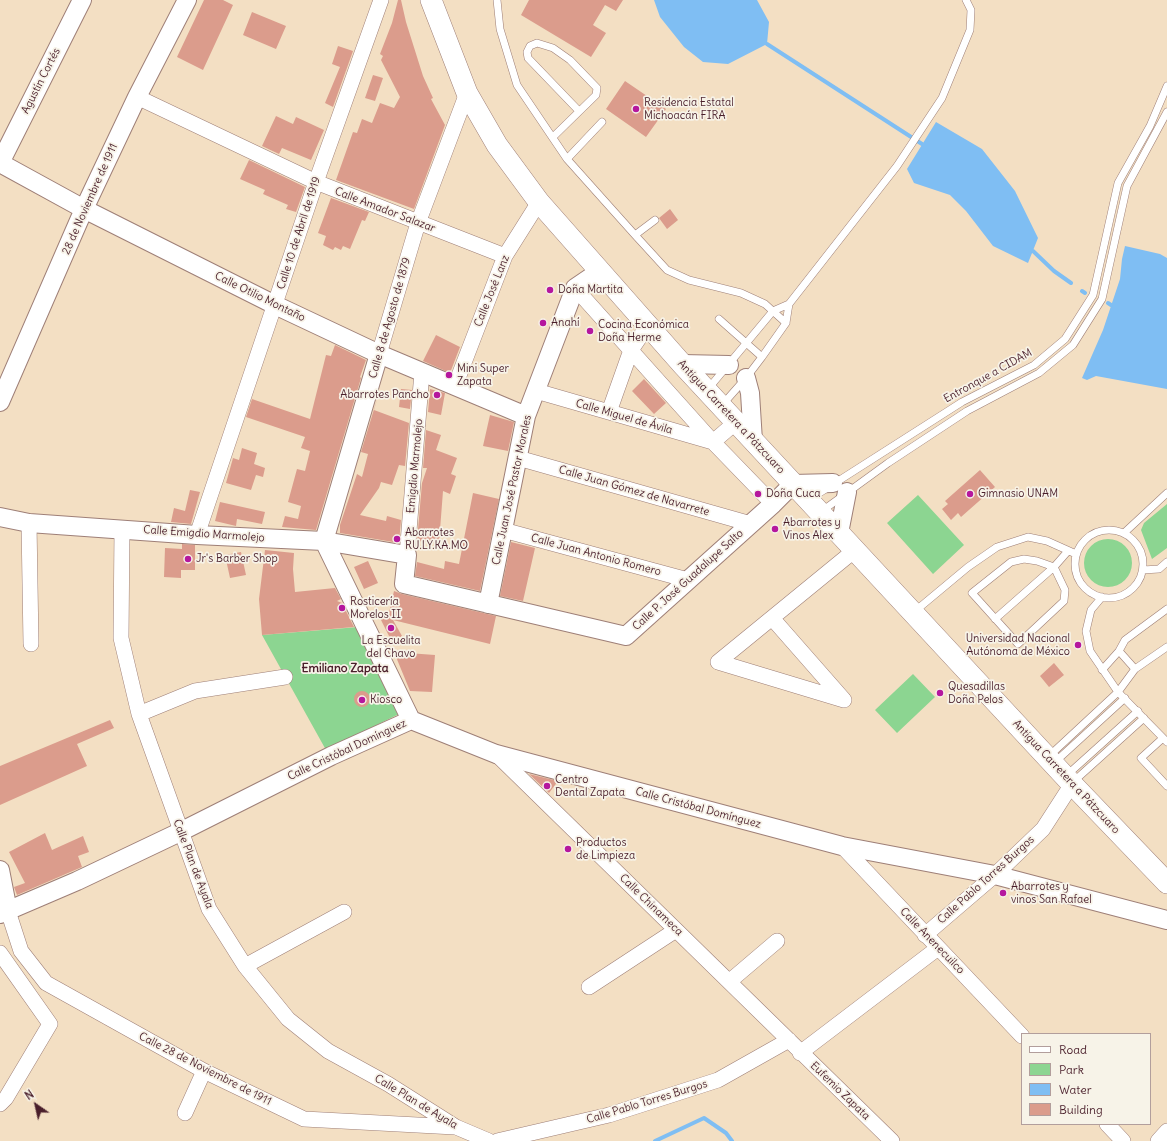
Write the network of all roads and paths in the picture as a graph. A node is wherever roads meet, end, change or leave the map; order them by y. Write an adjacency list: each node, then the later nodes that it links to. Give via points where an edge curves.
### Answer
1 (82, 0): 15 (street, Agustín Cortés)
2 (186, 0): 9 (street, 28 de Noviembre de 1911)
3 (381, 0): 16 (street, Calle 10 de Abril de 1919)
4 (431, 0): 8 (main road, Antigua Carretera a Pátzcuaro)
5 (497, 0): 13 (lane, via 500,29 517,85)
6 (966, 0): 27 (lane, via 971,10 970,30 942,98 897,166)
7 (1167, 86): 17 (lane, Entronque a CIDAM, via 1150,126)
8 (467, 93): 19 (main road, Antigua Carretera a Pátzcuaro, via 496,145); 22 (street, Calle 8 de Agosto de 1879)
9 (137, 97): 16 (street, Calle Amador Salazar); 20 (street, 28 de Noviembre de 1911)
10 (578, 110): 10 (lane, via 596,94 597,88 570,60 553,48 536,43 530,46 528,58); 13 (lane)
11 (1167, 112): 18 (lane, Entronque a CIDAM)
12 (602, 122): 14 (lane)
13 (553, 137): 14 (lane)
14 (567, 159): 23 (lane)
15 (0, 163): 20 (street, Calle Otilio Montaño)
16 (316, 182): 22 (street, Calle Amador Salazar); 28 (street, Calle 10 de Abril de 1919)
17 (1118, 183): 18 (lane); 44 (lane, Entronque a CIDAM, via 1094,295 1065,339 1034,366)
18 (1127, 186): 46 (lane, Entronque a CIDAM, via 1102,298 1073,345 1039,373)
19 (539, 202): 24 (street, Calle José Lanz); 25 (main road, Antigua Carretera a Pátzcuaro)
20 (84, 209): 28 (street, Calle Otilio Montaño); 43 (street, 28 de Noviembre de 1911)
21 (655, 220): 23 (lane)
22 (418, 223): 24 (street, Calle Amador Salazar); 35 (street, Calle 8 de Agosto de 1879)
23 (634, 235): 29 (lane, via 667,270 689,280 740,293)
24 (505, 256): 40 (street, Calle José Lanz)
25 (600, 271): 26 (street); 32 (main road, Antigua Carretera a Pátzcuaro)
26 (575, 288): 34 (street); 42 (street, Calle Juan José Pastor Morales)
27 (789, 304): 29 (lane); 31 (lane)
28 (275, 305): 35 (street, Calle Otilio Montaño); 67 (street, Calle 10 de Abril de 1919)
29 (773, 311): 31 (lane); 33 (lane)
30 (719, 319): 33 (lane)
31 (786, 322): 36 (lane)
32 (648, 325): 34 (street); 37 (main road, Antigua Carretera a Pátzcuaro)
33 (747, 343): 36 (lane); 39 (lane)
34 (631, 350): 47 (street); 51 (street)
35 (379, 354): 38 (street, Calle Otilio Montaño); 68 (street, Calle 8 de Agosto de 1879)
36 (762, 357): 39 (lane)
37 (682, 364): 39 (street); 41 (main road, Antigua Carretera a Pátzcuaro)
38 (422, 372): 40 (street, Calle Otilio Montaño); 72 (street, Emigdio Marmolejo)
39 (738, 372): 41 (lane); 45 (lane); 50 (street, via 750,394)
40 (455, 386): 48 (street, Calle Otilio Montaño)
41 (707, 391): 45 (main road, Antigua Carretera a Pátzcuaro)
42 (536, 392): 47 (street, Calle Miguel de Ávila); 48 (street, Calle Juan José Pastor Morales)
43 (0, 402)
44 (962, 402): 46 (lane); 52 (lane, Entronque a CIDAM)
45 (721, 406): 49 (main road, Antigua Carretera a Pátzcuaro)
46 (967, 411): 54 (lane, Entronque a CIDAM)
47 (609, 412): 51 (street, Calle Miguel de Ávila)
48 (526, 416): 53 (street, Calle Juan José Pastor Morales)
49 (736, 422): 50 (main road, Antigua Carretera a Pátzcuaro); 51 (street)
50 (753, 441): 55 (main road, Antigua Carretera a Pátzcuaro)
51 (713, 442): 58 (street)
52 (881, 454): 54 (lane); 56 (lane, Entronque a CIDAM)
53 (518, 458): 62 (street, Calle Juan Gómez de Navarrete); 64 (street, Calle Juan José Pastor Morales)
54 (888, 463): 56 (lane, Entronque a CIDAM)
55 (793, 484): 56 (street); 58 (street, Calle P. José Guadalupe Salto); 59 (main road, Antigua Carretera a Pátzcuaro)
56 (840, 488): 59 (lane, Entronque a CIDAM); 59 (lane, Entronque a CIDAM); 65 (street)
57 (1167, 493): 66 (lane)
58 (773, 504): 62 (street, Calle P. José Guadalupe Salto)
59 (814, 506): 65 (main road, Antigua Carretera a Pátzcuaro)
60 (0, 518): 61 (street, Calle Emigdio Marmolejo)
61 (29, 523): 63 (street, Calle Emigdio Marmolejo); 84 (street)
62 (751, 524): 76 (street, Calle P. José Guadalupe Salto)
63 (122, 529): 67 (street, Calle Emigdio Marmolejo); 93 (street, Calle Plan de Ayala, via 121,638)
64 (503, 530): 76 (street, Calle Juan Antonio Romero); 79 (street, Calle Juan José Pastor Morales)
65 (839, 533): 69 (main road, Antigua Carretera a Pátzcuaro)
66 (1124, 533): 71 (lane, via 1110,530 1095,532 1087,538); 75 (lane, via 1140,548)
67 (197, 535): 68 (street, Calle Emigdio Marmolejo)
68 (324, 541): 72 (street, Calle Emigdio Marmolejo); 95 (street)
69 (855, 550): 81 (main road, Antigua Carretera a Pátzcuaro); 82 (street)
70 (1068, 551): 71 (lane); 74 (lane); 81 (lane, via 1048,541 1028,537 997,547)
71 (1076, 554): 78 (lane, via 1076,571 1083,586 1091,593)
72 (407, 555): 77 (street, Emigdio Marmolejo)
73 (1167, 562): 75 (lane, via 1159,569)
74 (1054, 567): 83 (lane); 83 (lane, via 1024,559 1011,562 972,593); 83 (lane, via 1065,590 1064,601 1018,644)
75 (1143, 570): 78 (lane, via 1133,589 1118,596)
76 (688, 580): 79 (street, Calle P. José Guadalupe Salto, via 626,636)
77 (404, 584): 79 (street, Calle P. José Guadalupe Salto)
78 (1102, 597): 87 (lane, via 1091,610 1086,631 1090,651)
79 (488, 604)
80 (1167, 609): 86 (lane, via 1125,640)
81 (913, 612): 98 (main road, Antigua Carretera a Pátzcuaro)
82 (772, 618): 82 (street, via 718,662 844,700 787,635)
83 (995, 619)
84 (31, 644)
85 (1167, 647): 88 (lane)
86 (1119, 651): 87 (lane); 88 (lane)
87 (1102, 670): 90 (lane)
88 (1135, 670): 90 (lane)
89 (285, 677): 93 (street, via 195,691)
90 (1118, 692): 91 (lane); 98 (lane)
91 (1124, 698): 92 (lane); 98 (lane)
92 (1138, 711): 94 (lane); 98 (lane)
93 (139, 714): 100 (street, Calle Plan de Ayala)
94 (1144, 718): 96 (lane); 98 (lane)
95 (411, 720): 97 (street, Calle Cristóbal Domínguez); 100 (street, Calle Cristóbal Domínguez, via 331,756)
96 (1165, 740): 99 (lane, via 1141,758)
97 (496, 754): 101 (street, Calle Cristóbal Domínguez); 108 (street, Calle Chinameca)
98 (1060, 770): 103 (street, Calle Pablo Torres Burgos, via 1043,829); 104 (main road, Antigua Carretera a Pátzcuaro)
99 (1167, 786)
100 (180, 832): 105 (street, Calle Cristóbal Domínguez); 113 (street, Calle Plan de Ayala, via 209,909)
101 (842, 846): 103 (street, Calle Cristóbal Domínguez); 109 (street, Calle Anenecuilco)
102 (0, 870): 105 (street)
103 (995, 876): 107 (street, Calle Cristóbal Domínguez); 109 (street, Calle Pablo Torres Burgos)
104 (1167, 883)
105 (4, 912): 119 (street, Calle 28 de Noviembre de 1911, via 22,951 46,983)
106 (344, 912): 113 (street)
107 (1167, 920)
108 (676, 930): 114 (street, Calle Chinameca); 115 (street)
109 (925, 935): 111 (street, Calle Anenecuilco)
110 (777, 941): 114 (street)
111 (938, 948): 116 (street, Calle Anenecuilco); 118 (street)
112 (0, 953): 120 (street, via 50,1024)
113 (245, 966): 123 (street, Calle Plan de Ayala, via 288,1019 328,1051 388,1084)
114 (730, 981): 117 (street, Calle Chinameca)
115 (589, 987)
116 (1021, 1035)
117 (789, 1040): 118 (street, Eufemio Zapata); 126 (street, Calle Pablo Torres Burgos, via 718,1080 609,1115)
118 (800, 1053): 127 (street, Eufemio Zapata)
119 (204, 1071): 121 (street); 123 (street, Calle 28 de Noviembre de 1911, via 304,1118)
120 (0, 1104)
121 (185, 1113)
122 (1108, 1125): 128 (street)
123 (456, 1127): 125 (street, Calle Plan de Ayala)
124 (1167, 1132): 129 (street)
125 (489, 1141)
126 (497, 1141)
127 (892, 1141)
128 (1123, 1141)
129 (1158, 1141)

